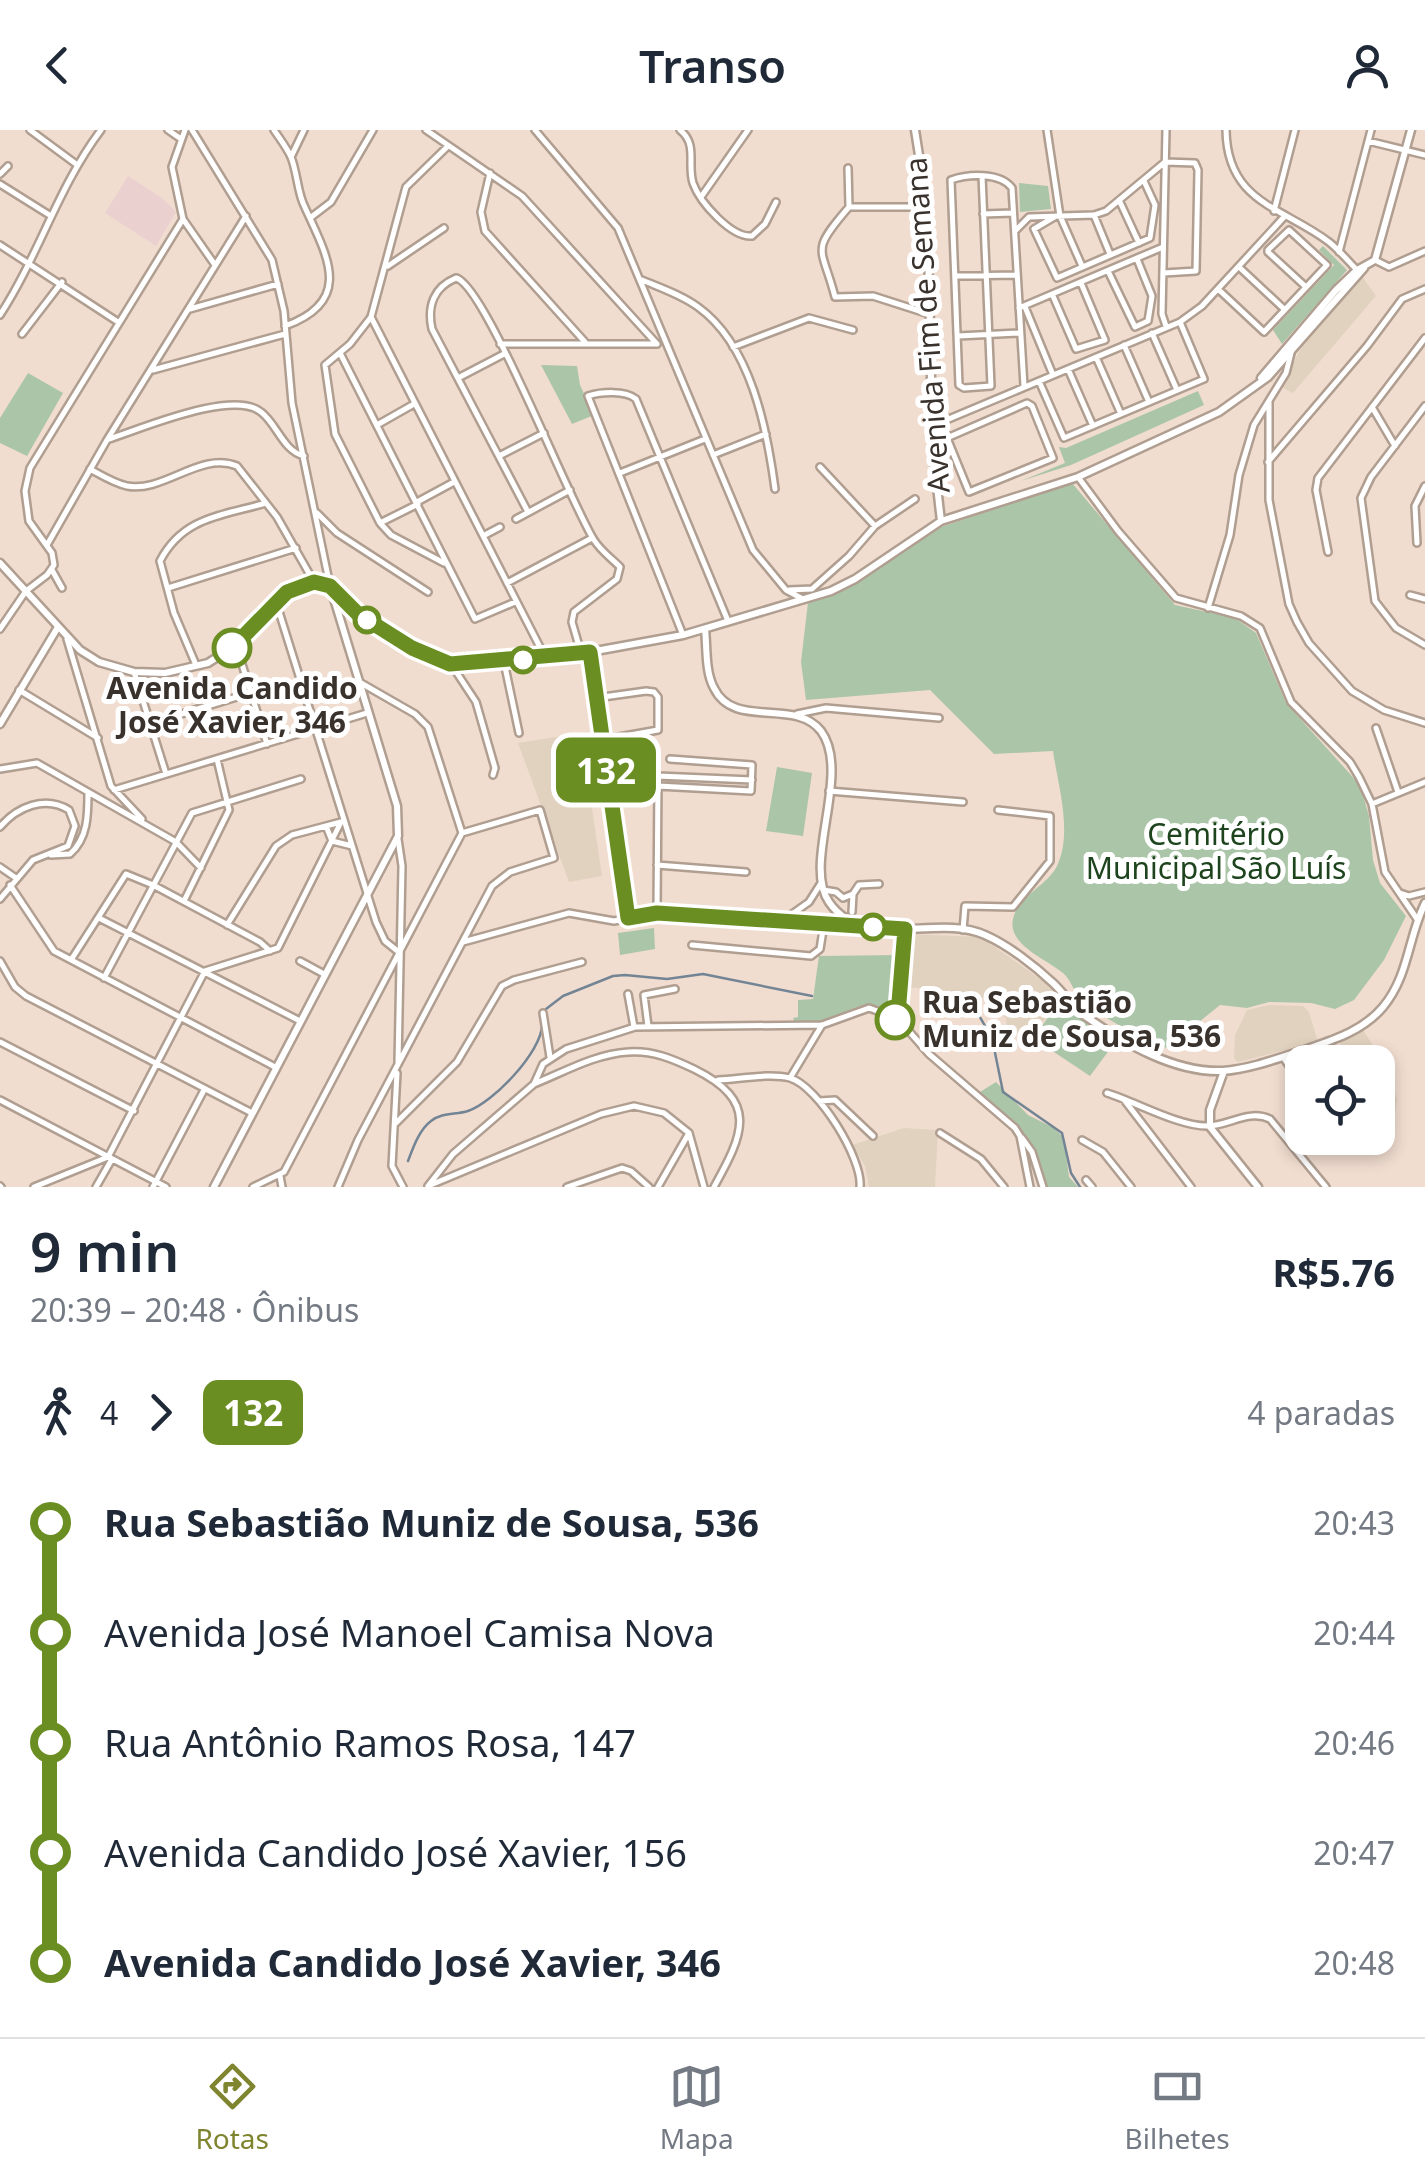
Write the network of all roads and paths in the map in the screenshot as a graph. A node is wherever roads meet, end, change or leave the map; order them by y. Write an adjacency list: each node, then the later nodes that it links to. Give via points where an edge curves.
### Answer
1 (30, 130): 28 (street)
2 (101, 130): 28 (street)
3 (168, 130): 21 (street)
4 (189, 130): 21 (street); 46 (street)
5 (274, 130): 26 (street)
6 (296, 130): 20 (street)
7 (304, 130): 20 (street)
8 (373, 130): 49 (street, via 330,202)
9 (426, 130): 23 (street)
10 (534, 130): 74 (street, via 611,217)
11 (680, 130): 36 (street, via 690,140 693,182)
12 (748, 130): 36 (street)
13 (914, 130): 40 (street, Avenida Fim de Semana)
14 (1047, 130): 47 (street)
15 (1166, 130): 27 (street)
16 (1226, 130): 41 (street, via 1245,188)
17 (1295, 130): 41 (street)
18 (1371, 130): 22 (street)
19 (1411, 130): 24 (street)
20 (299, 138): 26 (street)
21 (181, 139): 48 (street, via 172,167)
22 (1368, 140): 24 (street); 59 (street)
23 (448, 146): 31 (street); 67 (street, via 406,187)
24 (1406, 150): 25 (street); 62 (street)
25 (1425, 155)
26 (291, 157): 49 (street)
27 (1165, 162): 34 (street); 56 (street); 70 (street, via 1198,166 1196,270)
28 (76, 164): 45 (street)
29 (8, 166): 32 (street)
30 (848, 168): 39 (street)
31 (490, 173): 100 (street, via 485,231); 103 (street, via 544,218)
32 (0, 174)
33 (982, 176): 42 (street, via 1010,183); 43 (street); 72 (street, via 952,178)
34 (1144, 181): 38 (street); 53 (street, via 1156,212 1151,236)
35 (0, 184): 45 (street)
36 (702, 197): 37 (street, via 740,235 752,236)
37 (776, 202)
38 (1120, 202): 44 (street); 53 (street)
39 (848, 207): 40 (street); 85 (street, via 821,248 835,297 873,296)
40 (924, 207): 85 (street, Avenida Fim de Semana)
41 (1274, 211): 50 (street)
42 (1013, 213): 43 (street); 52 (street)
43 (983, 214): 73 (street)
44 (1094, 215): 47 (street); 60 (street)
45 (51, 216): 64 (street)
46 (246, 216): 63 (street); 77 (street)
47 (1058, 216): 52 (street, via 1029,216); 65 (street); 65 (street, via 1034,229 1054,276)
48 (183, 218): 63 (street); 88 (street)
49 (310, 218): 90 (street, via 331,282 314,310)
50 (1284, 218): 54 (street); 59 (street)
51 (444, 228): 67 (street)
52 (1015, 231): 71 (street)
53 (1139, 243): 60 (street)
54 (1262, 244): 57 (street); 66 (street)
55 (0, 245): 64 (street)
56 (1163, 247): 61 (street); 70 (street)
57 (1268, 250): 78 (street); 78 (street, via 1288,230 1327,265)
58 (1425, 251): 62 (street, via 1389,267)
59 (1339, 252): 68 (street)
60 (1111, 255): 65 (street)
61 (1137, 259): 69 (street); 69 (street, via 1153,303 1148,320 1135,328)
62 (1375, 261): 68 (street)
63 (215, 265): 83 (street)
64 (30, 266): 75 (street); 86 (street)
65 (1082, 267)
66 (1240, 267): 79 (street); 84 (street)
67 (386, 268): 87 (street)
68 (1361, 270): 106 (street)
69 (1108, 271): 76 (street)
70 (1163, 273): 91 (street)
71 (1018, 275): 73 (street); 82 (street)
72 (955, 276): 73 (street); 98 (street)
73 (986, 276): 96 (street)
74 (640, 279): 101 (street); 105 (street, via 698,306)
75 (62, 282): 88 (street); 94 (street)
76 (1081, 283): 81 (street); 81 (street, via 1105,339 1094,345 1076,350)
77 (278, 284): 83 (street); 90 (street)
78 (1306, 288): 84 (street)
79 (1218, 289): 84 (street, via 1264,332); 89 (street)
80 (1425, 289): 136 (street, via 1402,299)
81 (1052, 295): 82 (street)
82 (1022, 308): 93 (street); 112 (street)
83 (188, 310): 111 (street)
84 (1285, 310)
85 (929, 314): 124 (street, Avenida Fim de Semana)
86 (0, 315)
87 (371, 317): 107 (street); 119 (street)
88 (118, 322): 158 (street, via 30,468 26,511)
89 (1180, 322): 91 (street); 116 (street, via 1204,378)
90 (285, 326): 95 (street)
91 (1166, 327): 97 (street)
92 (853, 330): 105 (street, via 809,318)
93 (1020, 333): 96 (street); 115 (street)
94 (22, 334)
95 (285, 334): 111 (street); 133 (street)
96 (988, 334): 98 (street); 98 (street, via 991,386 960,386)
97 (1152, 334): 104 (street); 116 (street)
98 (957, 336)
99 (1425, 338): 121 (street)
100 (586, 342): 102 (street); 103 (street)
101 (667, 343): 103 (street); 128 (street)
102 (500, 344): 108 (street); 113 (street, via 464,281 442,285 430,321)
103 (656, 344)
104 (1124, 345): 109 (street); 118 (street)
105 (733, 347): 127 (street)
106 (1289, 350): 117 (street, via 1291,363); 140 (street, via 1258,384 1208,418)
107 (340, 353): 123 (street); 152 (street, via 325,365 331,422)
108 (505, 354): 113 (street); 126 (street)
109 (1096, 358): 110 (street); 122 (street)
110 (1068, 369): 112 (street); 125 (street)
111 (150, 370): 130 (street)
112 (1054, 375): 114 (street)
113 (458, 378): 134 (street)
114 (1039, 381): 115 (street); 125 (street, via 1064,438)
115 (1024, 386): 124 (street)
116 (1177, 391): 118 (street)
117 (1268, 401): 136 (street); 178 (street, via 1244,456)
118 (1149, 403): 122 (street)
119 (414, 404): 123 (street); 141 (street)
120 (1425, 406): 131 (street)
121 (1372, 407): 131 (street); 160 (street, via 1316,483)
122 (1121, 415): 125 (street)
123 (378, 425): 147 (street)
124 (932, 426): 151 (street, Avenida Fim de Semana)
125 (1093, 427)
126 (544, 433): 134 (street); 144 (street)
127 (767, 434): 132 (street); 143 (street)
128 (706, 438): 132 (street); 135 (street)
129 (947, 438): 129 (street, via 969,492 1051,459 1027,404)
130 (107, 440): 133 (street, via 242,404 261,412 292,451); 138 (street)
131 (1394, 446): 186 (street, via 1361,498 1372,591 1396,628)
132 (713, 455): 169 (street, via 753,550)
133 (304, 456): 148 (street)
134 (499, 456): 149 (street)
135 (660, 456): 139 (street); 139 (street, via 633,396 588,396); 179 (street)
136 (1268, 462): 202 (street, via 1289,604 1309,643 1366,700)
137 (820, 467): 153 (street)
138 (90, 469): 146 (street, via 137,486 230,463); 158 (street)
139 (620, 473): 183 (street)
140 (1078, 477): 151 (street); 178 (street, via 1176,598)
141 (455, 481): 147 (street); 155 (street)
142 (1425, 486): 157 (street, via 1415,506)
143 (776, 489)
144 (570, 490): 149 (street); 156 (street)
145 (915, 500): 153 (street)
146 (266, 503): 159 (street); 168 (street, via 180,532 160,562)
147 (417, 503): 152 (street); 162 (street)
148 (314, 511): 166 (street); 171 (street)
149 (528, 512): 150 (street)
150 (516, 520)
151 (941, 521): 173 (street, via 844,586)
152 (380, 523): 162 (street)
153 (875, 526): 169 (street, via 815,586)
154 (500, 527): 155 (street)
155 (483, 536): 165 (street)
156 (592, 538): 165 (street); 187 (street, via 621,572 574,612)
157 (1417, 543)
158 (47, 546): 163 (street)
159 (296, 548): 164 (street); 168 (street)
160 (1328, 552)
161 (0, 564): 170 (street)
162 (447, 564): 176 (street, via 475,618)
163 (52, 570): 167 (street); 170 (street)
164 (314, 582): 166 (street); 175 (street)
165 (506, 583): 176 (street)
166 (330, 586): 190 (street, via 358,614); 193 (street)
167 (62, 588)
168 (168, 588): 191 (street)
169 (786, 590): 173 (street); 177 (street)
170 (26, 591): 180 (street); 182 (street)
171 (428, 592)
172 (1410, 596): 174 (street)
173 (802, 599): 177 (street)
174 (1425, 599)
175 (276, 602): 185 (street); 204 (street)
176 (515, 602): 188 (street)
177 (782, 604): 179 (street)
178 (1208, 608): 226 (street, via 1260,628 1291,702 1350,762)
179 (728, 620): 181 (street)
180 (58, 627): 184 (street); 194 (street)
181 (706, 628): 183 (street); 198 (street, via 711,680 721,699 747,710)
182 (0, 629)
183 (684, 635): 187 (street)
184 (67, 637): 192 (street, via 89,657); 206 (street)
185 (236, 645): 191 (street); 195 (street)
186 (1425, 646)
187 (585, 653): 188 (street); 196 (street)
188 (546, 658): 189 (street)
189 (504, 662): 190 (street); 205 (street)
190 (450, 664): 213 (street, via 476,702)
191 (197, 667): 192 (street)
192 (134, 672): 200 (street)
193 (361, 683): 197 (street); 232 (street, via 428,727)
194 (20, 690): 201 (street); 206 (street)
195 (252, 692): 200 (street); 208 (street)
196 (596, 698): 207 (street); 207 (street, via 651,690 658,697 658,730)
197 (367, 714): 204 (street); 233 (street, via 396,806)
198 (797, 714): 199 (street, via 826,708); 221 (street, via 825,738)
199 (939, 718)
200 (152, 723): 212 (street)
201 (0, 724)
202 (1425, 724)
203 (1376, 728): 223 (street)
204 (317, 729): 208 (street); 228 (street)
205 (519, 732)
206 (98, 738): 220 (street)
207 (602, 740): 216 (street)
208 (266, 744): 209 (street)
209 (218, 759): 212 (street); 224 (street)
210 (670, 759): 217 (street, via 753,768)
211 (0, 769): 222 (street, via 32,762)
212 (166, 774): 220 (street)
213 (493, 775)
214 (658, 776): 216 (street); 217 (street); 219 (street)
215 (301, 778): 224 (street)
216 (608, 780): 257 (street)
217 (752, 780): 219 (street, via 748,792)
218 (1425, 782): 223 (street)
219 (658, 786): 238 (street)
220 (114, 790): 229 (street)
221 (830, 791): 225 (street); 246 (street)
222 (88, 792): 229 (street); 237 (street, via 80,843 63,856)
223 (1398, 792): 226 (street)
224 (229, 802): 235 (street, via 192,814); 240 (street)
225 (963, 802)
226 (1372, 804): 247 (street, via 1385,872)
227 (998, 810): 264 (street, via 1050,816 1050,860 1013,907 965,906)
228 (343, 822): 230 (street); 234 (street); 236 (street)
229 (148, 825): 235 (street)
230 (326, 826): 234 (street); 261 (street, via 276,846)
231 (0, 827): 237 (street, via 29,806 62,806 73,817 74,834 68,846)
232 (462, 832): 266 (street, via 536,809 554,858 499,878); 269 (street)
233 (398, 836): 249 (street); 269 (street)
234 (332, 841): 236 (street); 268 (street, via 283,941)
235 (176, 842): 240 (street); 245 (street)
236 (352, 846): 249 (street)
237 (48, 854): 242 (street)
238 (657, 865): 241 (street); 255 (street)
239 (0, 867): 242 (street)
240 (201, 868): 252 (street)
241 (746, 872)
242 (16, 878): 244 (street)
243 (880, 884): 250 (street, via 859,885)
244 (10, 885): 251 (street); 271 (street, via 44,940)
245 (153, 885): 252 (street); 256 (street, via 124,875); 265 (street)
246 (822, 886): 250 (street, via 843,898); 259 (street); 262 (street)
247 (1397, 892): 248 (street); 258 (street)
248 (1425, 892)
249 (367, 893): 269 (street, via 386,941); 275 (street)
250 (853, 894): 254 (street)
251 (0, 900)
252 (184, 901): 261 (street)
253 (1425, 902): 258 (street)
254 (852, 912)
255 (657, 913): 257 (street); 259 (street)
256 (99, 918): 265 (street); 271 (street)
257 (628, 918): 266 (street, via 563,913)
258 (1417, 919): 287 (street, via 1405,970 1372,1019)
259 (783, 920): 260 (street)
260 (824, 923): 262 (street); 267 (street, via 820,949 811,956)
261 (227, 925): 268 (street)
262 (853, 925): 263 (street)
263 (905, 929): 264 (street); 280 (street)
264 (962, 930): 292 (street, via 994,940 1051,981 1081,1014 1160,1059)
265 (128, 932): 274 (street); 276 (street)
266 (463, 942): 290 (street)
267 (692, 945)
268 (270, 951): 274 (street)
269 (400, 952): 290 (street); 311 (street)
270 (0, 961): 289 (street, via 20,992)
271 (71, 961): 276 (street)
272 (300, 961): 275 (street)
273 (582, 962): 303 (street, via 502,986 458,1062)
274 (205, 971): 281 (street); 282 (street)
275 (324, 974): 282 (street)
276 (104, 978): 281 (street)
277 (675, 989): 284 (street, via 644,995)
278 (628, 994): 285 (street)
279 (543, 1013): 288 (street)
280 (897, 1017): 283 (street, via 869,1008); 308 (street)
281 (182, 1018): 289 (street); 291 (street)
282 (300, 1021): 291 (street)
283 (822, 1025): 284 (street); 293 (street)
284 (648, 1026): 285 (street)
285 (634, 1027): 288 (street)
286 (0, 1042): 301 (street)
287 (1284, 1057): 292 (street)
288 (550, 1058): 295 (street)
289 (157, 1066): 296 (street); 301 (street)
290 (398, 1066): 303 (street); 321 (street)
291 (276, 1067): 302 (street)
292 (1224, 1071): 304 (street)
293 (790, 1078): 294 (street); 300 (street)
294 (717, 1080): 295 (street, via 642,1051 604,1057); 327 (street, via 736,1101 741,1130)
295 (534, 1084): 314 (street, via 452,1154)
296 (204, 1090): 302 (street); 313 (street)
297 (1107, 1093): 298 (street)
298 (1124, 1098): 304 (street); 334 (street)
299 (0, 1100): 310 (street)
300 (820, 1101): 307 (street, via 835,1100); 328 (street, via 855,1158)
301 (134, 1111): 310 (street)
302 (252, 1113): 318 (street)
303 (394, 1125): 322 (street, via 392,1166)
304 (1210, 1127): 335 (street); 336 (street, via 1264,1116)
305 (690, 1133): 314 (street, via 649,1107 618,1108); 325 (street); 326 (street)
306 (940, 1133): 329 (street, via 981,1159)
307 (873, 1136)
308 (1020, 1136): 330 (street); 331 (street)
309 (1082, 1140): 333 (street, via 1103,1152)
310 (110, 1158): 313 (street); 315 (street); 316 (street)
311 (280, 1176): 319 (street); 320 (street)
312 (1086, 1180): 332 (street)
313 (154, 1185): 317 (street)
314 (427, 1186)
315 (34, 1187)
316 (96, 1187)
317 (166, 1187)
318 (214, 1187)
319 (253, 1187)
320 (282, 1187)
321 (338, 1187)
322 (403, 1187)
323 (567, 1187): 324 (street, via 622,1168)
324 (649, 1187)
325 (658, 1187)
326 (704, 1187)
327 (714, 1187)
328 (860, 1187)
329 (1004, 1187)
330 (1030, 1187)
331 (1044, 1187)
332 (1092, 1187)
333 (1132, 1187)
334 (1191, 1187)
335 (1258, 1187)
336 (1326, 1187)

